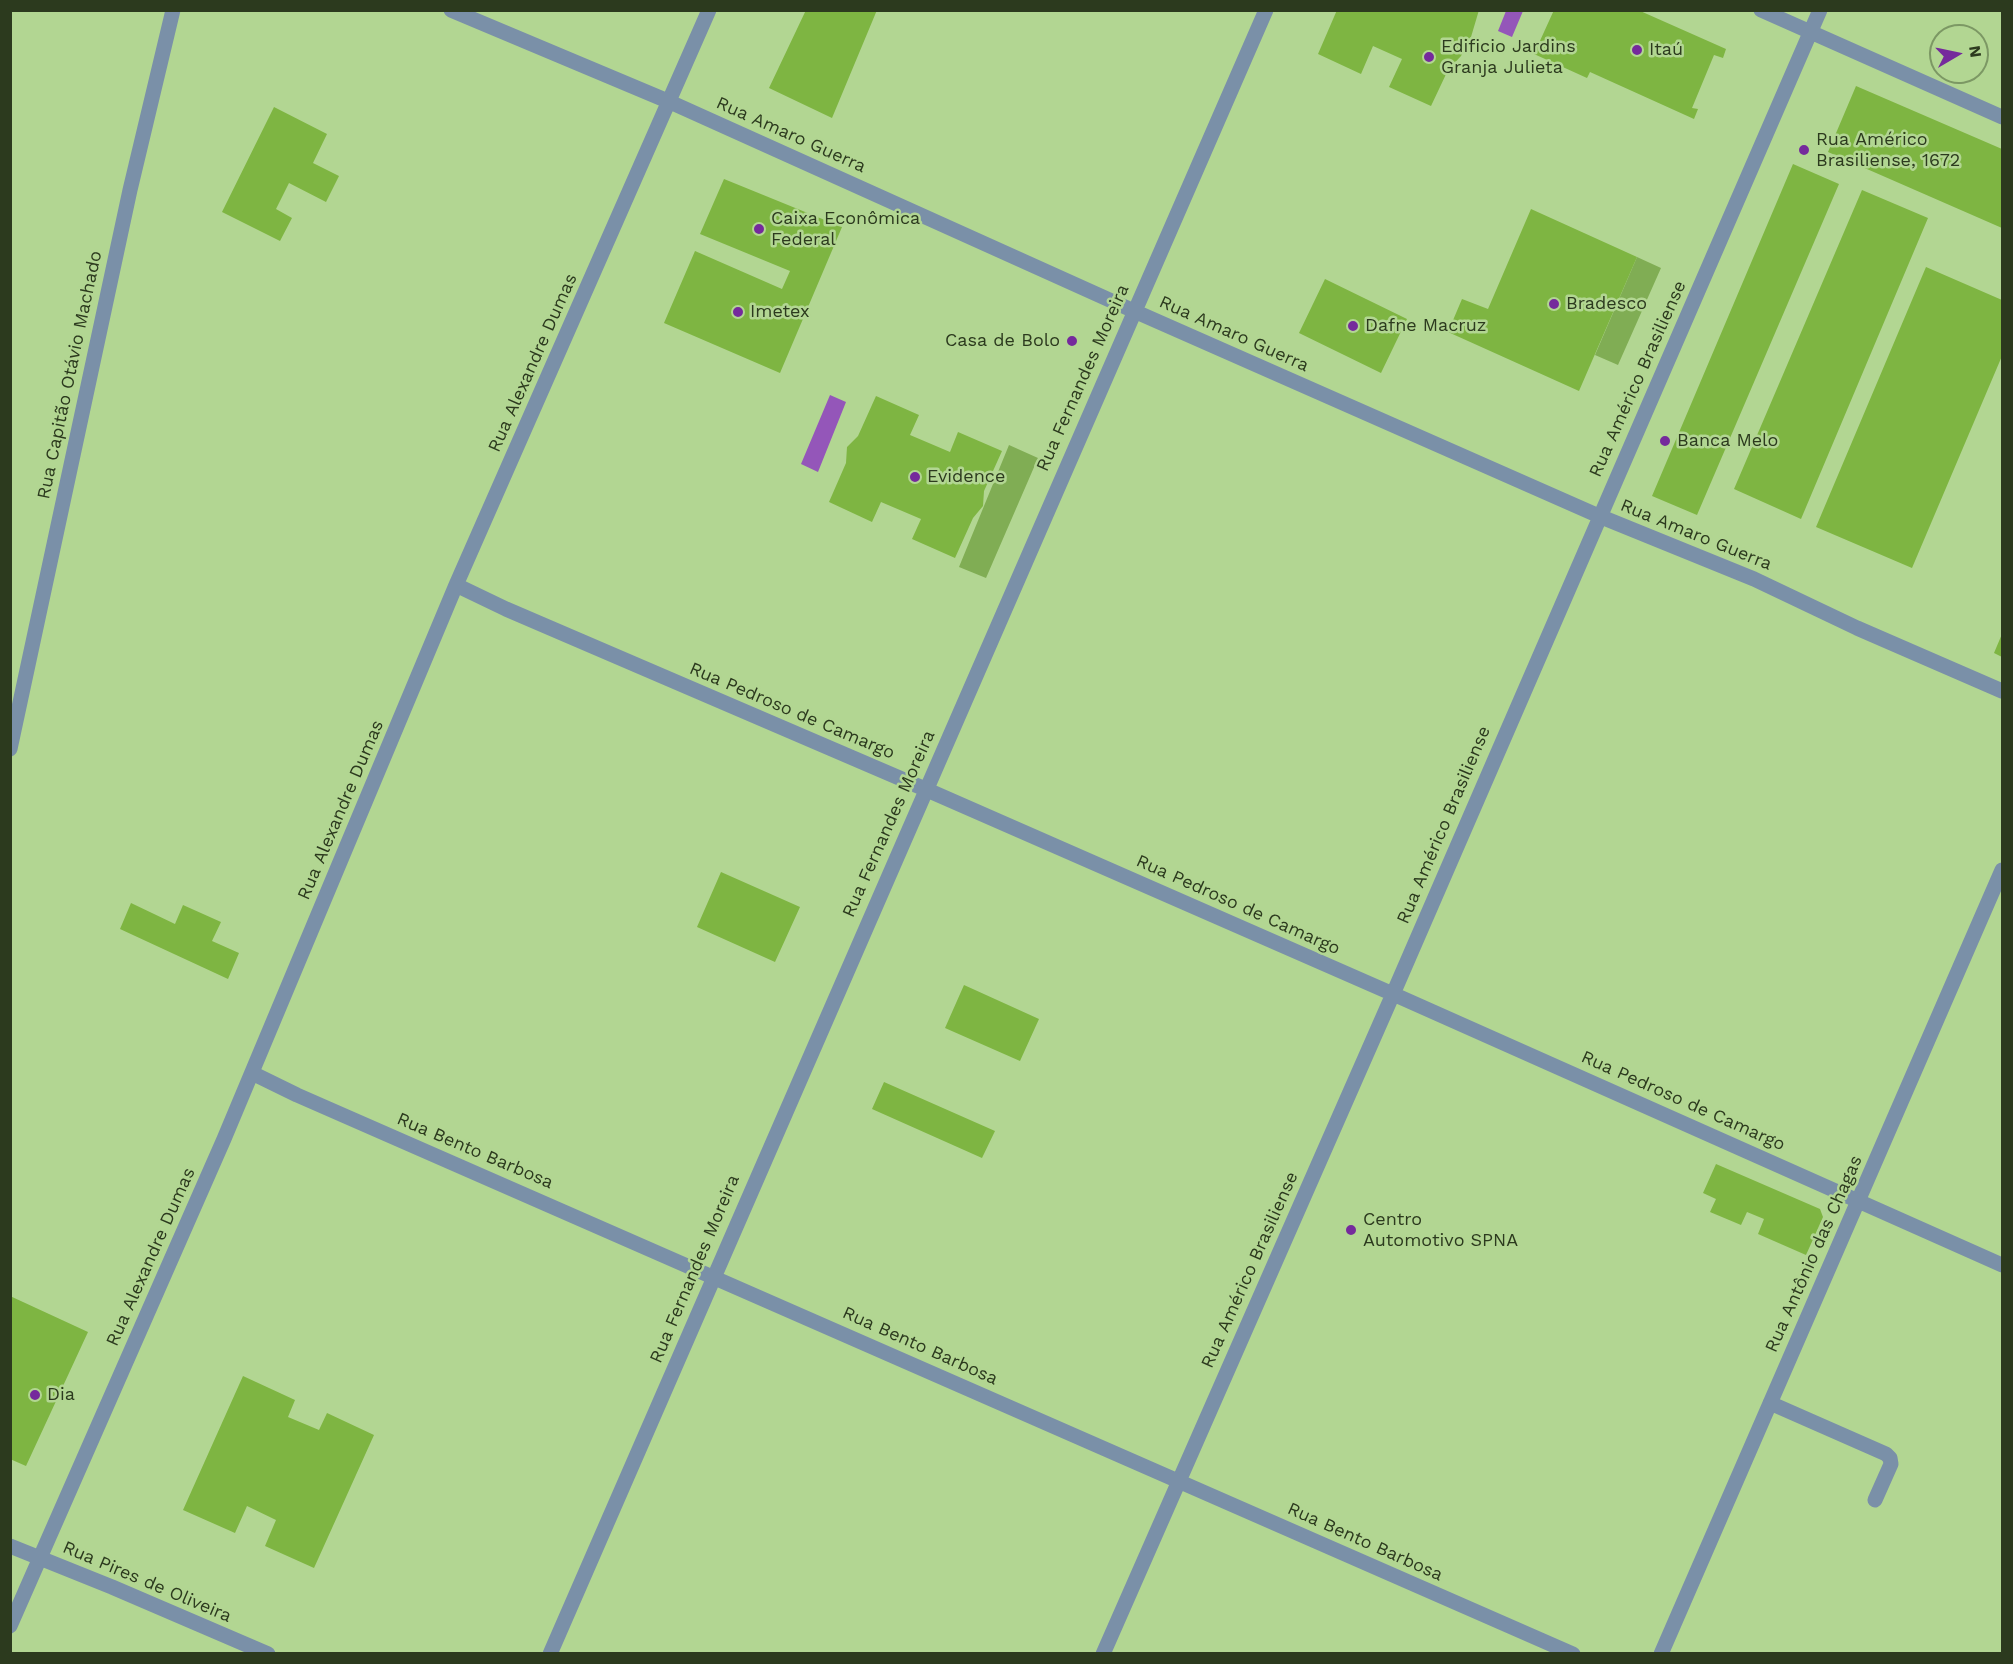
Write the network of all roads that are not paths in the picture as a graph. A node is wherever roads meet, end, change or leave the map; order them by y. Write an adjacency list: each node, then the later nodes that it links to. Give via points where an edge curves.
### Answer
1 (173, 10): 14 (street, Rua Capitão Otávio Machado, via 127,202)
2 (452, 10): 8 (street, Rua Amaro Guerra)
3 (710, 10): 8 (street, Rua Alexandre Dumas)
4 (1266, 10): 10 (street, Rua Fernandes Moreira)
5 (1761, 10): 7 (street)
6 (1820, 10): 7 (street, Rua Américo Brasiliense)
7 (1811, 32): 9 (street); 11 (street, Rua Américo Brasiliense)
8 (670, 102): 10 (street, Rua Amaro Guerra); 12 (street, Rua Alexandre Dumas)
9 (2002, 117)
10 (1134, 311): 11 (street, Rua Amaro Guerra); 15 (street, Rua Fernandes Moreira)
11 (1599, 516): 13 (street, Rua Amaro Guerra, via 1754,579); 17 (street, Rua Américo Brasiliense)
12 (456, 585): 15 (street, Rua Pedroso de Camargo); 18 (street, Rua Alexandre Dumas)
13 (2002, 691)
14 (10, 749)
15 (925, 789): 17 (street, Rua Pedroso de Camargo); 21 (street, Rua Fernandes Moreira)
16 (2002, 870): 19 (street, Rua Antônio das Chagas)
17 (1393, 994): 19 (street, Rua Pedroso de Camargo); 23 (street, Rua Américo Brasiliense)
18 (252, 1073): 21 (street, Rua Bento Barbosa); 26 (street, Rua Alexandre Dumas)
19 (1858, 1201): 20 (street, Rua Pedroso de Camargo); 22 (street, Rua Antônio das Chagas)
20 (2002, 1265)
21 (714, 1276): 23 (street, Rua Bento Barbosa); 29 (street, Rua Fernandes Moreira)
22 (1770, 1403): 24 (street, via 1886,1454 1891,1464); 32 (street, Rua Antônio das Chagas)
23 (1178, 1481): 30 (street, Rua Américo Brasiliense); 31 (street, Rua Bento Barbosa)
24 (1875, 1500)
25 (10, 1546): 26 (street, Rua Pires de Oliveira)
26 (40, 1558): 27 (street, Rua Alexandre Dumas); 28 (street, Rua Pires de Oliveira)
27 (10, 1626)
28 (268, 1653)
29 (550, 1653)
30 (1103, 1653)
31 (1573, 1653)
32 (1661, 1653)

